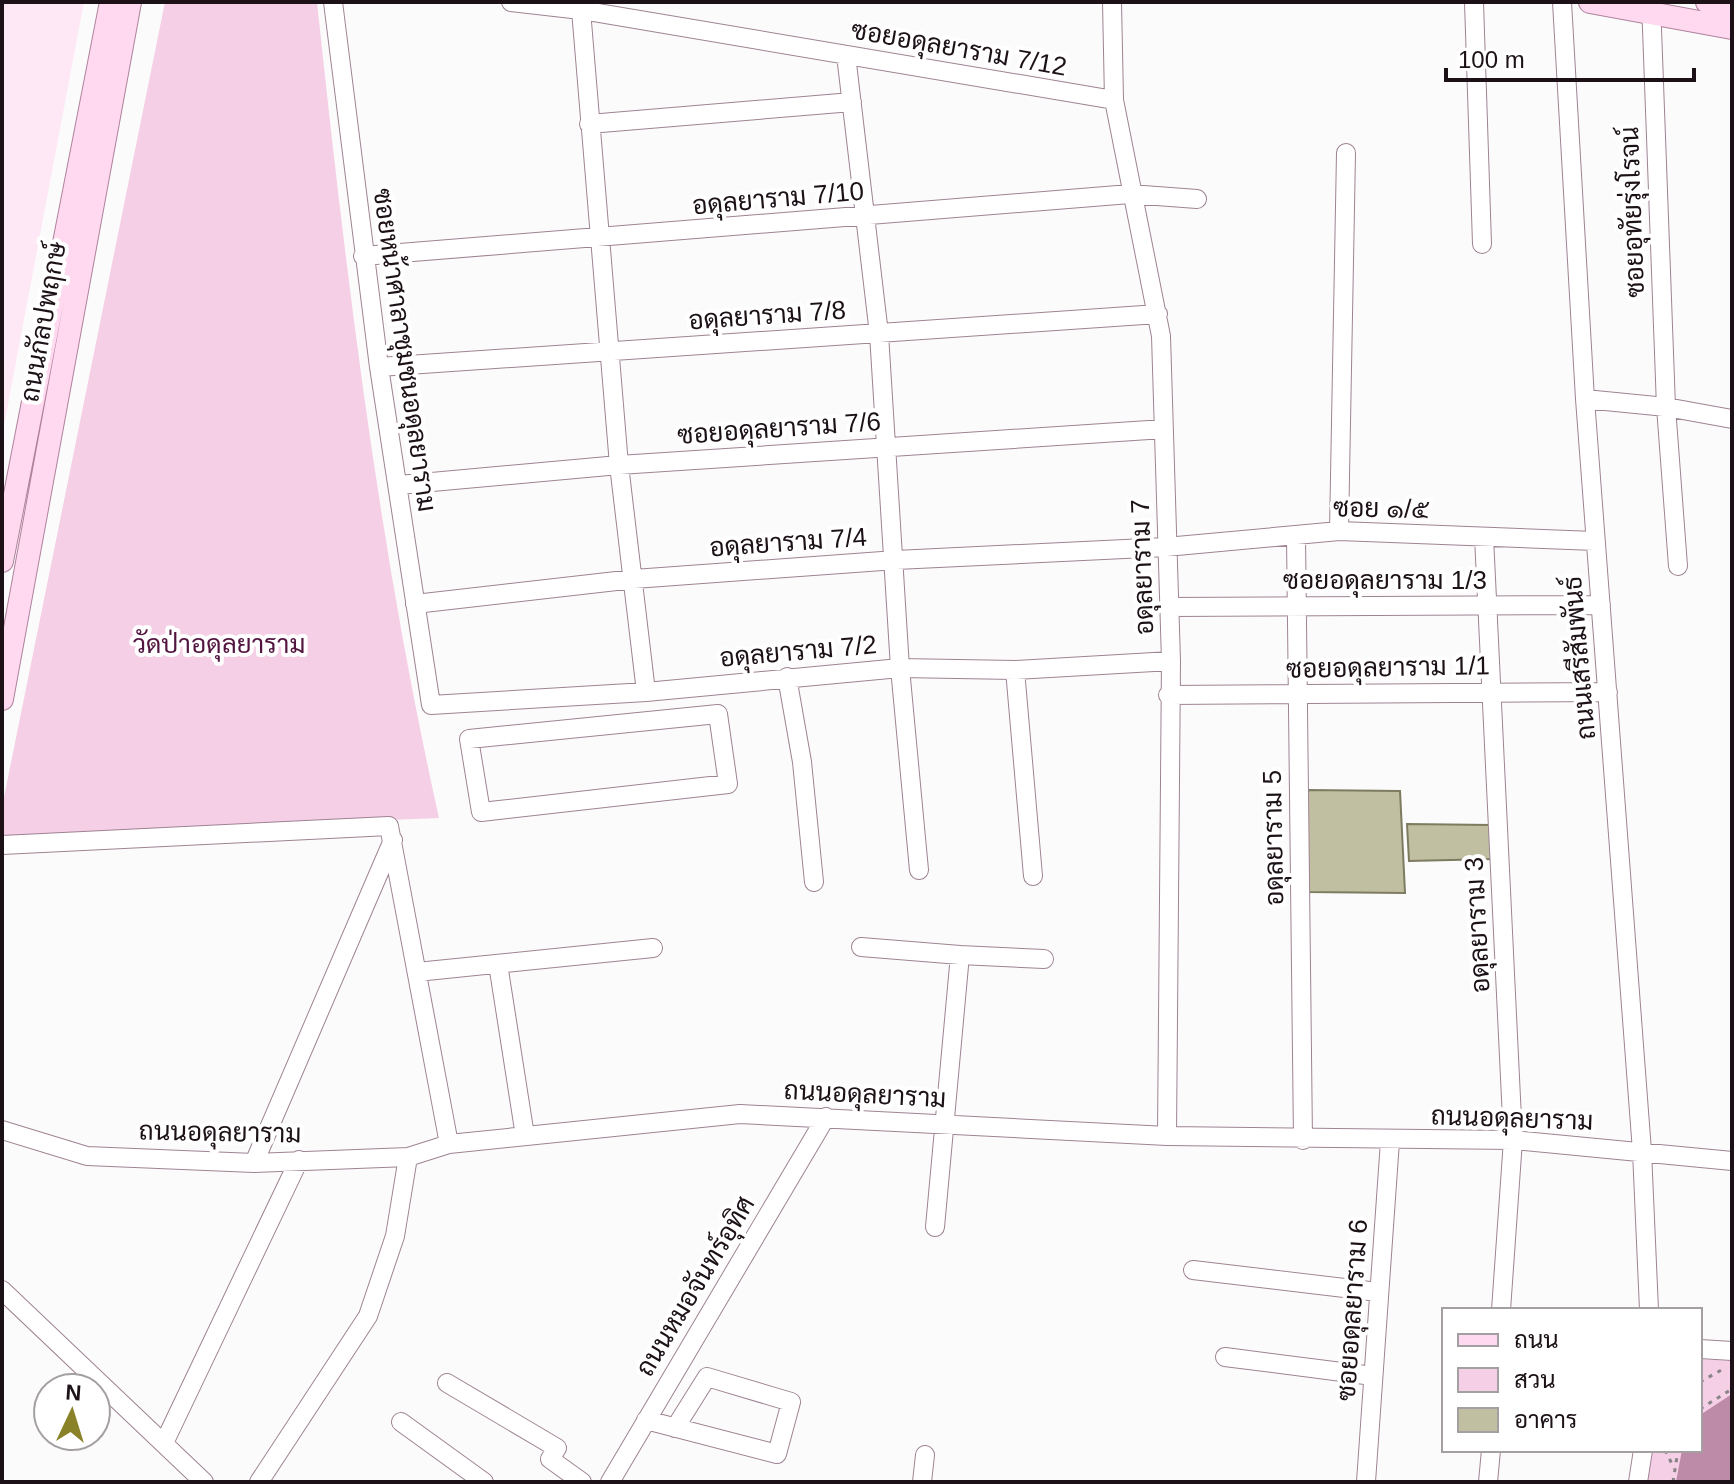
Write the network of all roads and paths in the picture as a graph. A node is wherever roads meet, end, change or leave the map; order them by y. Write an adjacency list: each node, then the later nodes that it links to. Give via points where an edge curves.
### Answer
1 (111, 2): 42 (main road, ถนนกัลปพฤกษ์)
2 (130, 2): 50 (main road, ถนนกัลปพฤกษ์)
3 (333, 2): 24 (street, ซอยหน้าศาลาชุมชนอดุลยาราม)
4 (511, 2): 12 (street, ซอยอดุลยาราม 7/12)
5 (1112, 2): 15 (street, อดุลยาราม 7)
6 (1474, 2): 23 (street)
7 (1562, 2): 29 (street, ถนนเสรีสัมพันธ์)
8 (1590, 2): 11 (main road)
9 (1707, 2): 10 (main road)
10 (1732, 7)
11 (1661, 9): 13 (main road); 30 (street, ซอยอุทัยรุ่งโรจน์)
12 (581, 10): 14 (street, ซอยอดุลยาราม 7/12); 17 (street)
13 (1732, 28)
14 (846, 55): 15 (street, ซอยอดุลยาราม 7/12); 16 (street)
15 (1114, 100): 19 (street, อดุลยาราม 7)
16 (852, 102): 17 (street); 21 (street)
17 (589, 124): 22 (street)
18 (1346, 153): 36 (street)
19 (1130, 194): 20 (street, อดุลยาราม 7/10); 21 (street, อดุลยาราม 7/10); 25 (street, อดุลยาราม 7)
20 (1197, 199)
21 (865, 217): 22 (street, อดุลยาราม 7/10); 26 (street)
22 (599, 239): 24 (street, อดุลยาราม 7/10); 27 (street)
23 (1482, 244)
24 (363, 256): 28 (street, ซอยหน้าศาลาชุมชนอดุลยาราม)
25 (1158, 314): 26 (street, อดุลยาราม 7/8); 32 (street, อดุลยาราม 7)
26 (879, 334): 27 (street, อดุลยาราม 7/8); 33 (street)
27 (609, 352): 28 (street, อดุลยาราม 7/8); 34 (street)
28 (379, 367): 35 (street, ซอยหน้าศาลาชุมชนอดุลยาราม)
29 (1585, 399): 30 (street); 39 (street, ถนนเสรีสัมพันธ์)
30 (1666, 407): 31 (street); 43 (street, ซอยอุทัยรุ่งโรจน์)
31 (1732, 419)
32 (1164, 429): 33 (street, ซอยอดุลยาราม 7/6); 40 (street, อดุลยาราม 7)
33 (887, 447): 34 (street, ซอยอดุลยาราม 7/6); 41 (street)
34 (619, 465): 35 (street, ซอยอดุลยาราม 7/6); 44 (street)
35 (399, 485): 45 (street, ซอยหน้าศาลาชุมชนอดุลยาราม)
36 (1339, 531): 37 (street, ซอย ๑/๕); 38 (street, ซอย ๑/๕)
37 (1296, 536): 40 (street, ซอย ๑/๕); 49 (street, อดุลยาราม 5)
38 (1484, 537): 39 (street, ซอย ๑/๕); 47 (street, อดุลยาราม 3)
39 (1595, 541): 46 (street, ถนนเสรีสัมพันธ์)
40 (1166, 547): 41 (street, อดุลยาราม 7/4); 48 (street, อดุลยาราม 7)
41 (896, 560): 44 (street, อดุลยาราม 7/4); 52 (street)
42 (2, 561)
43 (1678, 566)
44 (634, 579): 45 (street, อดุลยาราม 7/4); 55 (street)
45 (415, 604): 62 (street, ซอยหน้าศาลาชุมชนอดุลยาราม)
46 (1601, 605): 47 (street, ซอยอดุลยาราม 1/3); 56 (street, ถนนเสรีสัมพันธ์)
47 (1488, 606): 49 (street, ซอยอดุลยาราม 1/3); 57 (street, อดุลยาราม 3)
48 (1169, 607): 49 (street, ซอยอดุลยาราม 1/3); 51 (street, อดุลยาราม 7)
49 (1297, 607): 58 (street, อดุลยาราม 5)
50 (10, 614): 61 (main road, ถนนกัลปพฤกษ์)
51 (1171, 661): 53 (street, อดุลยาราม 7/2); 59 (street, อดุลยาราม 7)
52 (900, 668): 53 (street, อดุลยาราม 7/2); 54 (street, อดุลยาราม 7/2); 66 (street)
53 (1015, 670): 67 (street)
54 (787, 677): 55 (street, อดุลยาราม 7/2); 68 (street)
55 (646, 692): 60 (street, อดุลยาราม 7/2)
56 (1608, 692): 57 (street, ซอยอดุลยาราม 1/1); 84 (street, ถนนเสรีสัมพันธ์)
57 (1491, 693): 58 (street, ซอยอดุลยาราม 1/1); 81 (street, อดุลยาราม 3)
58 (1298, 694): 59 (street, ซอยอดุลยาราม 1/1); 80 (street, อดุลยาราม 5)
59 (1168, 695): 79 (street, อดุลยาราม 7)
60 (585, 696): 62 (street, อดุลยาราม 7/2); 63 (street)
61 (2, 699)
62 (431, 705)
63 (588, 727): 63 (street, via 718,714 728,784 481,812 469,739)
64 (393, 840): 65 (street, via 389,826); 74 (street); 88 (street)
65 (2, 845)
66 (919, 870)
67 (1033, 876)
68 (814, 882)
69 (861, 947): 71 (street)
70 (653, 948): 73 (street)
71 (960, 955): 72 (street); 76 (street)
72 (1044, 959)
73 (498, 964): 74 (street); 78 (street)
74 (417, 972): 83 (street)
75 (826, 1117): 76 (street, ถนนอดุลยาราม); 78 (street, ถนนอดุลยาราม, via 740,1114); 104 (street, ถนนหมอจันทร์อุทิศ)
76 (946, 1125): 79 (street, ถนนอดุลยาราม); 89 (street)
77 (2, 1130): 88 (street, ถนนอดุลยาราม, via 87,1156)
78 (525, 1136): 83 (street, ถนนอดุลยาราม)
79 (1167, 1136): 80 (street, ถนนอดุลยาราม)
80 (1303, 1140): 82 (street, ถนนอดุลยาราม)
81 (1513, 1140): 82 (street, ถนนอดุลยาราม); 84 (street, ถนนอดุลยาราม); 93 (street, อดุลยาราม 3)
82 (1390, 1141): 92 (street, ซอยอดุลยาราม 6)
83 (449, 1144): 85 (street, ถนนอดุลยาราม)
84 (1642, 1151): 87 (street, ถนนอดุลยาราม); 94 (street, ถนนเสรีสัมพันธ์)
85 (408, 1157): 86 (street, ถนนอดุลยาราม); 115 (street, via 395,1236 368,1316)
86 (299, 1160): 88 (street, ถนนอดุลยาราม); 107 (street)
87 (1732, 1161)
88 (254, 1163)
89 (935, 1227)
90 (1193, 1270): 92 (street)
91 (2, 1290): 107 (street)
92 (1378, 1292): 99 (street, ซอยอดุลยาราม 6)
93 (1501, 1308)
94 (1649, 1308)
95 (1702, 1349): 96 (street)
96 (1732, 1351)
97 (1225, 1357): 99 (street)
98 (1732, 1365): 100 (path)
99 (1373, 1376): 120 (street, ซอยอดุลยาราม 6)
100 (1702, 1381)
101 (447, 1383): 117 (street, via 557,1448 550,1459)
102 (1732, 1389): 103 (path)
103 (1702, 1408)
104 (646, 1420): 106 (street); 118 (street, ถนนหมอจันทร์อุทิศ)
105 (401, 1422): 116 (street)
106 (675, 1428): 106 (street, via 777,1454 791,1402 707,1377)
107 (164, 1443): 114 (street)
108 (1491, 1452): 121 (street)
109 (1643, 1452): 122 (street)
110 (1666, 1452): 113 (path)
111 (1678, 1452): 113 (path)
112 (925, 1455): 119 (street)
113 (1675, 1470): 123 (path)
114 (204, 1482)
115 (259, 1482)
116 (484, 1482)
117 (582, 1482)
118 (610, 1482)
119 (922, 1482)
120 (1366, 1482)
121 (1488, 1482)
122 (1638, 1482)
123 (1673, 1482)

